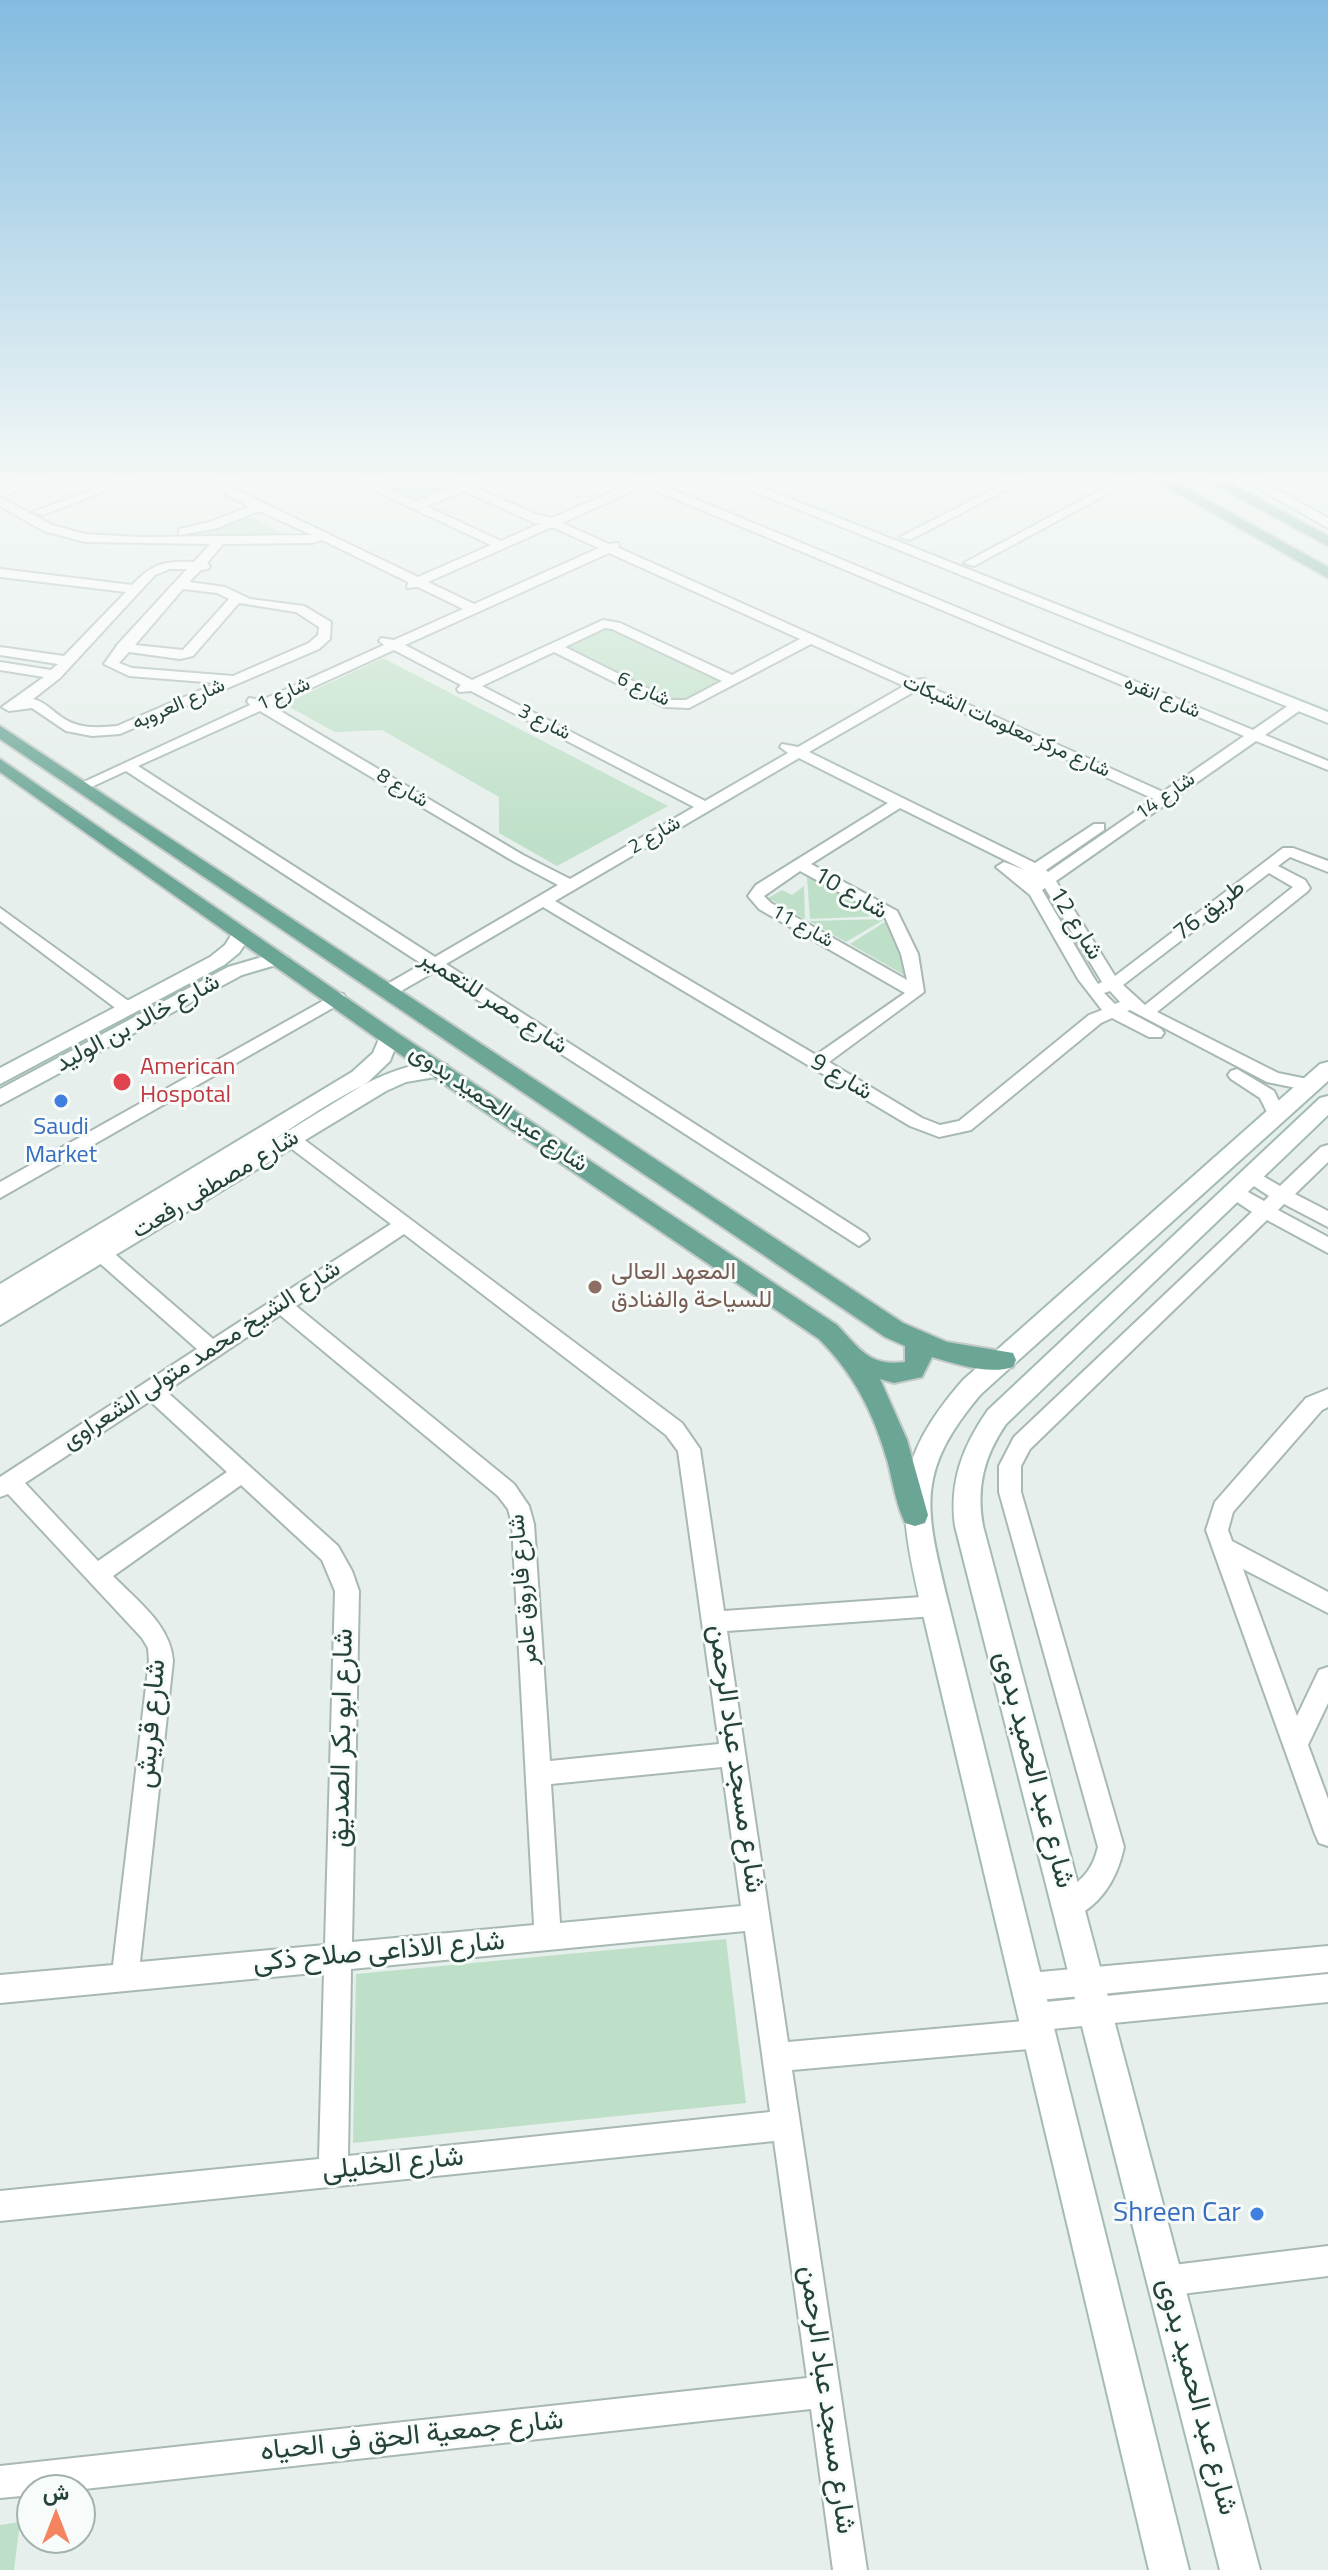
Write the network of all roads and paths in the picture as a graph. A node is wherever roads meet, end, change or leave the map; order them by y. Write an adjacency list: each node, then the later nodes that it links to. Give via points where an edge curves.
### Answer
1 (125, 601): 18 (street)
2 (173, 601): 16 (street)
3 (233, 601): 16 (street, via 188,653)
4 (251, 601): 21 (street, شارع العروبه, via 307,612 327,630 314,646)
5 (446, 601): 12 (street)
6 (480, 601): 12 (street, شارع 1)
7 (729, 601): 13 (street, شارع مركز معلومات الشبكات)
8 (734, 601): 23 (street, شارع مركز معلومات الشبكات)
9 (931, 601): 31 (street, شارع انقره)
10 (1035, 601): 26 (street, شارع انقره)
11 (1066, 601): 27 (street)
12 (462, 609): 14 (street, شارع 1)
13 (811, 639): 22 (street); 23 (street, شارع مركز معلومات الشبكات)
14 (383, 645): 24 (street, شارع 3); 25 (street, شارع 1)
15 (552, 646): 22 (street, via 595,626 615,626); 22 (street, شارع 6, via 679,706); 24 (street)
16 (130, 648): 21 (street, via 111,664 118,669)
17 (0, 651): 18 (street)
18 (68, 661): 20 (street)
19 (0, 666): 20 (street)
20 (55, 675): 28 (street)
21 (235, 680): 28 (street, شارع العروبه, via 109,732 69,727 35,703)
22 (733, 681)
23 (912, 681): 32 (street, شارع 2); 37 (street, شارع مركز معلومات الشبكات)
24 (466, 688): 38 (street, شارع 3)
25 (256, 702): 33 (street, شارع 1); 36 (street, شارع 1); 44 (street, شارع 8)
26 (1291, 703): 29 (street, شارع انقره); 31 (street, شارع 14)
27 (1328, 705)
28 (5, 709)
29 (1328, 718)
30 (0, 731): 36 (main road, شارع عبد الحميد بدوى)
31 (1247, 733): 34 (street, شارع انقره); 37 (street, شارع 14)
32 (786, 754): 38 (street, شارع 2); 39 (street, شارع 12)
33 (128, 766): 36 (street, شارع 1); 50 (street, شارع مصر للتعمير)
34 (1328, 766)
35 (4, 771): 47 (main road, شارع عبد الحميد بدوى)
36 (77, 783): 55 (main road, شارع عبد الحميد بدوى)
37 (1162, 792): 43 (street, شارع 14)
38 (693, 807): 44 (street, شارع 2)
39 (892, 807): 40 (street, شارع 11); 43 (street, شارع 12)
40 (798, 864): 57 (street, شارع 10, via 891,914 918,983); 57 (street, شارع 11, via 759,890 758,901)
41 (1268, 867): 42 (street, طريق 76, via 1291,851); 53 (street, طريق 76); 59 (street, شارع 9, via 1302,888)
42 (1328, 867)
43 (1035, 879): 51 (street, شارع 12); 56 (street, شارع 12)
44 (563, 881): 45 (street, شارع 2); 50 (street, شارع 2)
45 (544, 901): 50 (street, شارع 2); 63 (street, شارع 9)
46 (0, 913): 60 (street)
47 (242, 933): 48 (street, شارع خالد بن الوليد); 49 (main road, شارع عبد الحميد بدوى)
48 (225, 956): 52 (street); 60 (street, شارع خالد بن الوليد)
49 (279, 958): 52 (street, شارع خالد بن الوليد); 58 (main road, شارع عبد الحميد بدوى)
50 (427, 960): 55 (street, شارع 2); 77 (street, شارع مصر للتعمير)
51 (1098, 962): 53 (street); 54 (street, شارع 12)
52 (245, 967): 68 (street, شارع خالد بن الوليد)
53 (1134, 969): 54 (street, طريق 76)
54 (1113, 985): 56 (street, طريق 76); 59 (street, شارع 12)
55 (381, 987): 83 (main road, شارع عبد الحميد بدوى)
56 (1094, 990): 61 (street, شارع 12)
57 (916, 992): 63 (street)
58 (337, 998): 62 (main road, شارع عبد الحميد بدوى); 73 (street)
59 (1138, 1008): 61 (street, شارع 9); 67 (street, شارع 12, via 1273,1078)
60 (128, 1009): 66 (street, شارع خالد بن الوليد)
61 (1112, 1010): 63 (street, شارع 9, via 952,1131 921,1125); 69 (street, شارع 12, via 1257,1086 1272,1100)
62 (389, 1037): 64 (main road, شارع عبد الحميد بدوى); 65 (street, شارع مصطفى رفعت)
63 (816, 1063)
64 (439, 1070): 65 (street, شارع مصطفى رفعت); 86 (main road, شارع عبد الحميد بدوى, via 808,1317)
65 (379, 1075): 70 (street, شارع مصطفى رفعت); 80 (street, شارع مصطفى رفعت)
66 (0, 1077)
67 (1322, 1085): 69 (street, شارع عبد الحميد بدوى); 72 (street, شارع عبد الحميد بدوى)
68 (0, 1098)
69 (1277, 1116): 85 (street, شارع عبد الحميد بدوى)
70 (291, 1139): 76 (street, شارع مسجد عباد الرحمن); 79 (street, شارع مصطفى رفعت)
71 (1328, 1151): 74 (street)
72 (1241, 1185): 74 (street); 102 (street, شارع عبد الحميد بدوى, via 997,1417 979,1442 967,1479 969,1526)
73 (0, 1191)
74 (1273, 1203): 75 (street); 78 (street); 102 (street, via 1010,1460 1010,1492 1111,1847 1104,1874 1085,1898)
75 (1328, 1220)
76 (404, 1225): 81 (street, شارع الشيخ محمد متولى الشعراوى); 96 (street, شارع مسجد عباد الرحمن, via 681,1435 691,1456)
77 (859, 1239)
78 (1328, 1246)
79 (102, 1254): 82 (street, شارع مصطفى رفعت); 84 (street)
80 (0, 1295)
81 (280, 1304): 84 (street, شارع الشيخ محمد متولى الشعراوى); 100 (street, شارع فاروق عامر, via 506,1490 518,1506)
82 (0, 1316)
83 (917, 1343): 85 (main road, شارع عبد الحميد بدوى, via 952,1355); 86 (main road, via 919,1363 913,1370 894,1373)
84 (210, 1349): 87 (street, شارع الشيخ محمد متولى الشعراوى)
85 (1004, 1360): 91 (street, شارع عبد الحميد بدوى, via 957,1403 933,1438 920,1473)
86 (861, 1365): 91 (main road, شارع عبد الحميد بدوى, via 887,1422)
87 (150, 1389): 89 (street, شارع ابو بكر الصديق); 90 (street, شارع الشيخ محمد متولى الشعراوى)
88 (1328, 1397): 92 (street, via 1314,1404 1223,1508 1217,1521)
89 (242, 1473): 93 (street); 105 (street, شارع ابو بكر الصديق, via 330,1553 347,1591)
90 (5, 1485): 93 (street, شارع قريش)
91 (915, 1515): 95 (street, شارع عبد الحميد بدوى)
92 (1221, 1546): 94 (street); 98 (street)
93 (97, 1574): 107 (street, شارع قريش, via 156,1637 161,1652)
94 (1328, 1603)
95 (935, 1606): 96 (street); 109 (street, شارع عبد الحميد بدوى)
96 (715, 1622): 99 (street, شارع مسجد عباد الرحمن)
97 (1328, 1678): 98 (street)
98 (1295, 1746): 101 (street)
99 (734, 1754): 100 (street); 103 (street, شارع مسجد عباد الرحمن)
100 (538, 1774): 104 (street, شارع فاروق عامر)
101 (1328, 1834)
102 (1068, 1907): 108 (street, شارع عبد الحميد بدوى)
103 (757, 1917): 104 (street, شارع الاذاعى صلاح ذكى); 114 (street, شارع مسجد عباد الرحمن)
104 (548, 1937): 105 (street, شارع الاذاعى صلاح ذكى)
105 (338, 1957): 107 (street, شارع الاذاعى صلاح ذكى); 116 (street, شارع ابو بكر الصديق)
106 (1328, 1959): 108 (street)
107 (125, 1977): 111 (street, شارع الاذاعى صلاح ذكى)
108 (1088, 1982): 109 (street); 112 (street, شارع عبد الحميد بدوى)
109 (1029, 1987): 113 (street, شارع عبد الحميد بدوى)
110 (1328, 1988): 112 (street)
111 (0, 1989)
112 (1095, 2011): 113 (street); 119 (street, شارع عبد الحميد بدوى)
113 (1038, 2026): 114 (street); 123 (street, شارع عبد الحميد بدوى)
114 (777, 2057): 115 (street, شارع مسجد عباد الرحمن)
115 (786, 2125): 116 (street, شارع الخليلى); 120 (street, شارع مسجد عباد الرحمن)
116 (333, 2171): 117 (street, شارع الخليلى)
117 (0, 2206)
118 (1328, 2261): 119 (street)
119 (1165, 2281): 124 (street, شارع عبد الحميد بدوى)
120 (825, 2392): 121 (street, شارع جمعية الحق فى الحياه); 122 (street, شارع مسجد عباد الرحمن)
121 (0, 2482)
122 (850, 2570)
123 (1169, 2570)
124 (1240, 2570)

